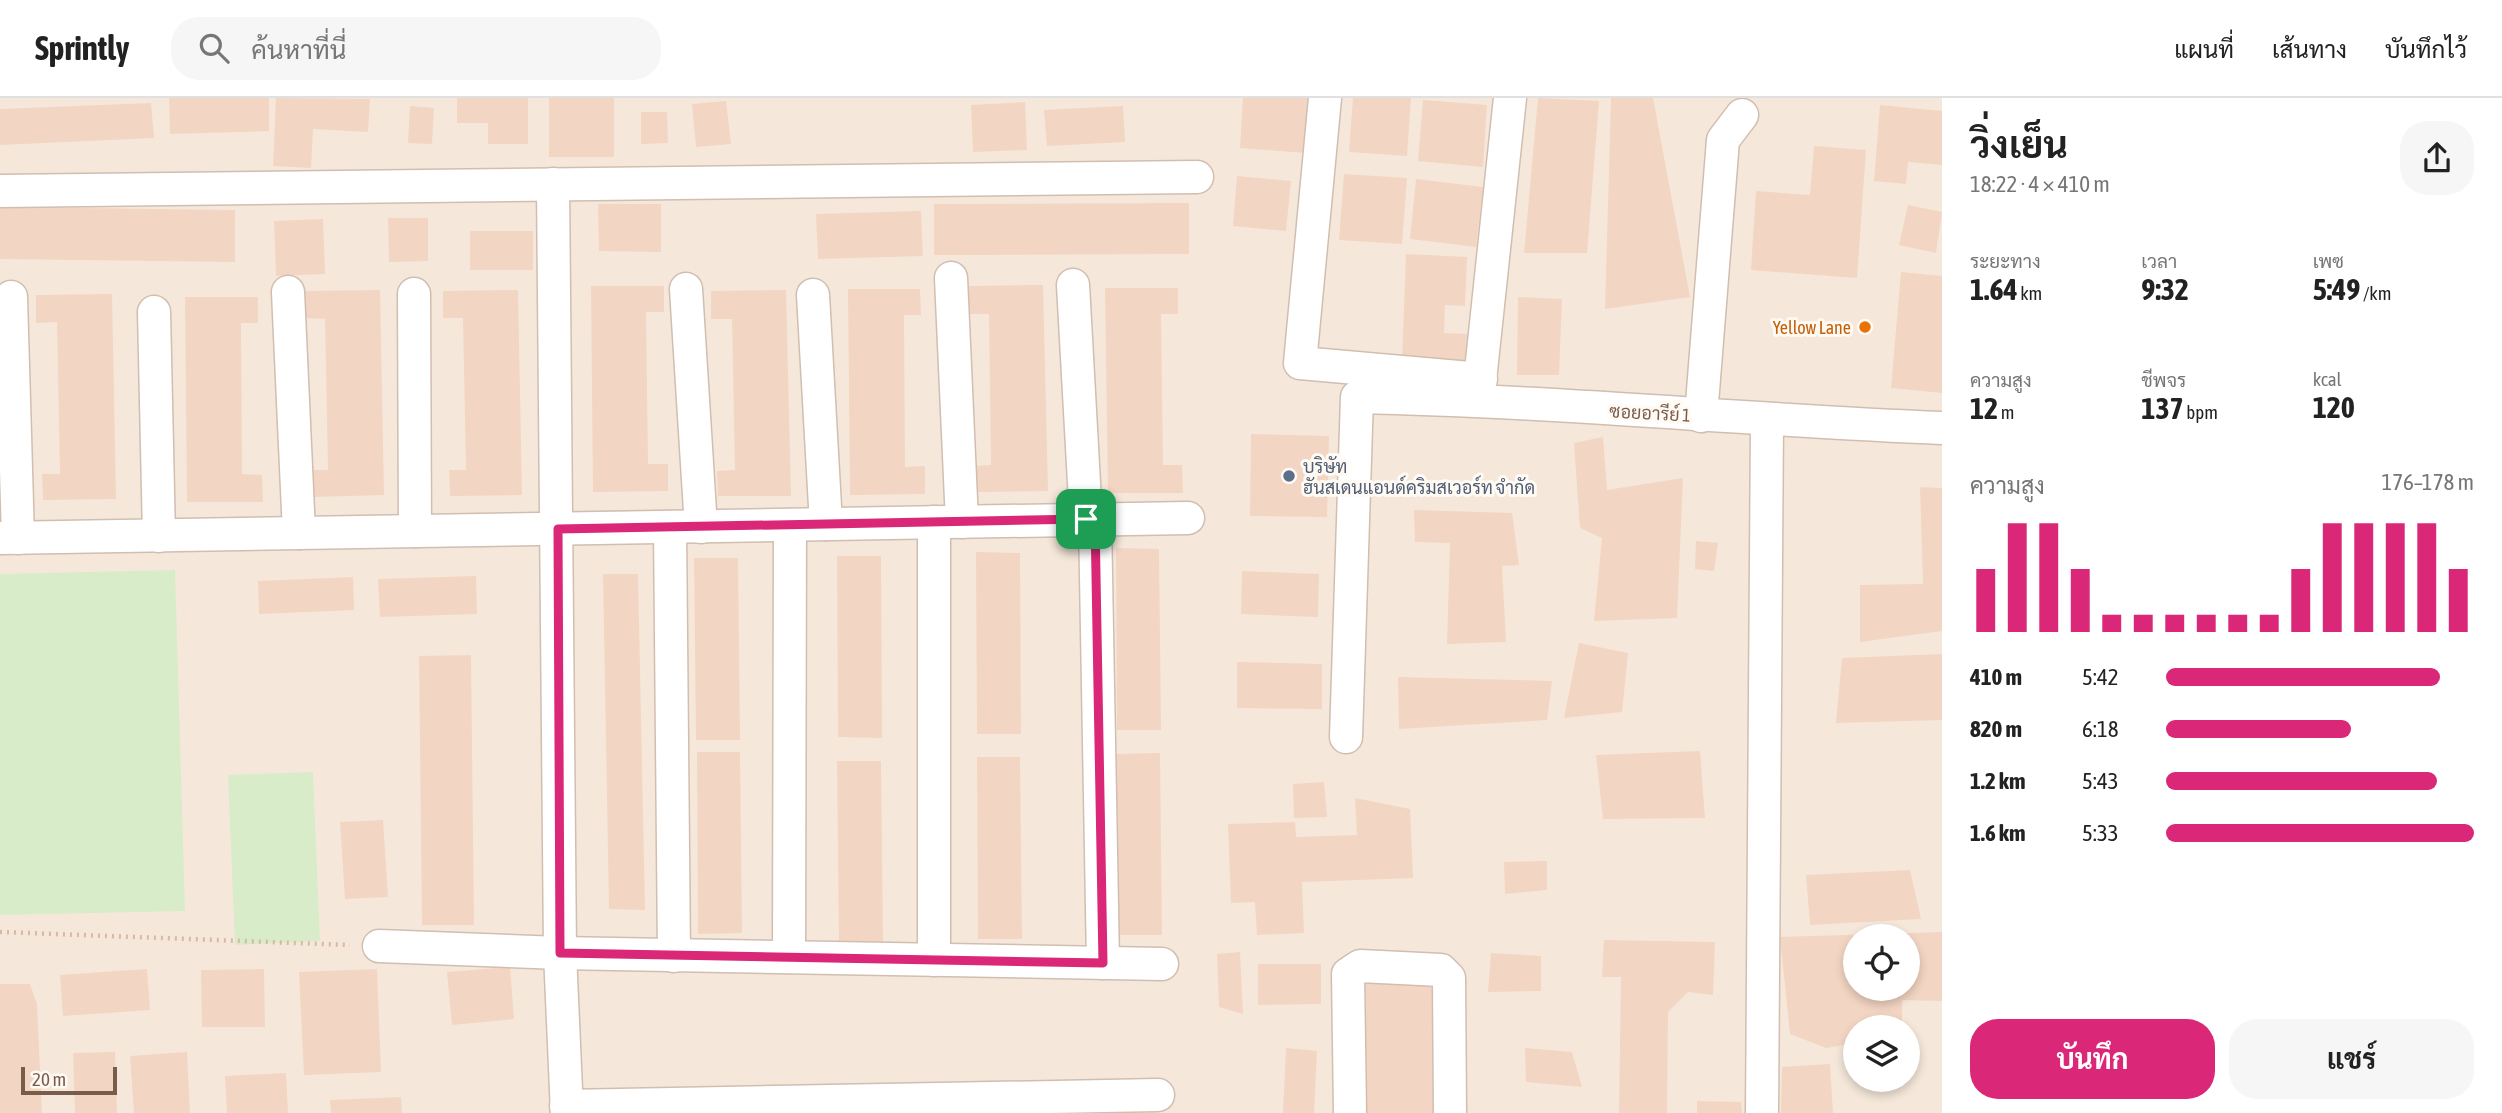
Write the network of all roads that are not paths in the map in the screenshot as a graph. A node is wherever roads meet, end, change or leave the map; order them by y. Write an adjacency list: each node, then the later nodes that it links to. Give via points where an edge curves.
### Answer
1 (1325, 98): 15 (street, via 1300,363)
2 (1510, 98): 16 (street)
3 (1742, 115): 17 (street, via 1723,139)
4 (1198, 177): 5 (street)
5 (553, 184): 6 (street); 26 (street)
6 (0, 191)
7 (951, 278): 22 (street)
8 (1073, 285): 21 (street)
9 (686, 289): 25 (street)
10 (288, 292): 28 (street)
11 (414, 294): 27 (street)
12 (813, 295): 23 (street)
13 (10, 297): 30 (street)
14 (154, 312): 29 (street)
15 (1430, 387): 16 (street, ซอยอารีย์ 1); 31 (street, ซอยอารีย์ 1, via 1357,397)
16 (1479, 389): 17 (street, ซอยอารีย์ 1)
17 (1702, 416): 18 (street, ซอยอารีย์ 1)
18 (1767, 421): 19 (street, ซอยอารีย์ 1); 43 (street)
19 (1942, 428)
20 (1188, 518): 21 (street)
21 (1090, 519): 22 (street); 37 (street)
22 (948, 522): 23 (street); 36 (street)
23 (826, 524): 24 (street)
24 (790, 525): 25 (street); 35 (street)
25 (685, 527): 26 (street); 34 (street)
26 (558, 529): 27 (street); 33 (street)
27 (415, 531): 28 (street)
28 (299, 533): 29 (street)
29 (159, 536): 30 (street)
30 (9, 538)
31 (1346, 737)
32 (379, 946): 33 (street)
33 (560, 953): 34 (street); 40 (street)
34 (674, 956): 35 (street)
35 (789, 957): 36 (street)
36 (934, 960): 37 (street)
37 (1103, 963): 38 (street)
38 (1161, 964)
39 (1158, 1095): 40 (street)
40 (566, 1110)
41 (1350, 1113): 42 (street, via 1348,974 1360,966 1441,970 1449,978)
42 (1450, 1113)
43 (1762, 1113)

